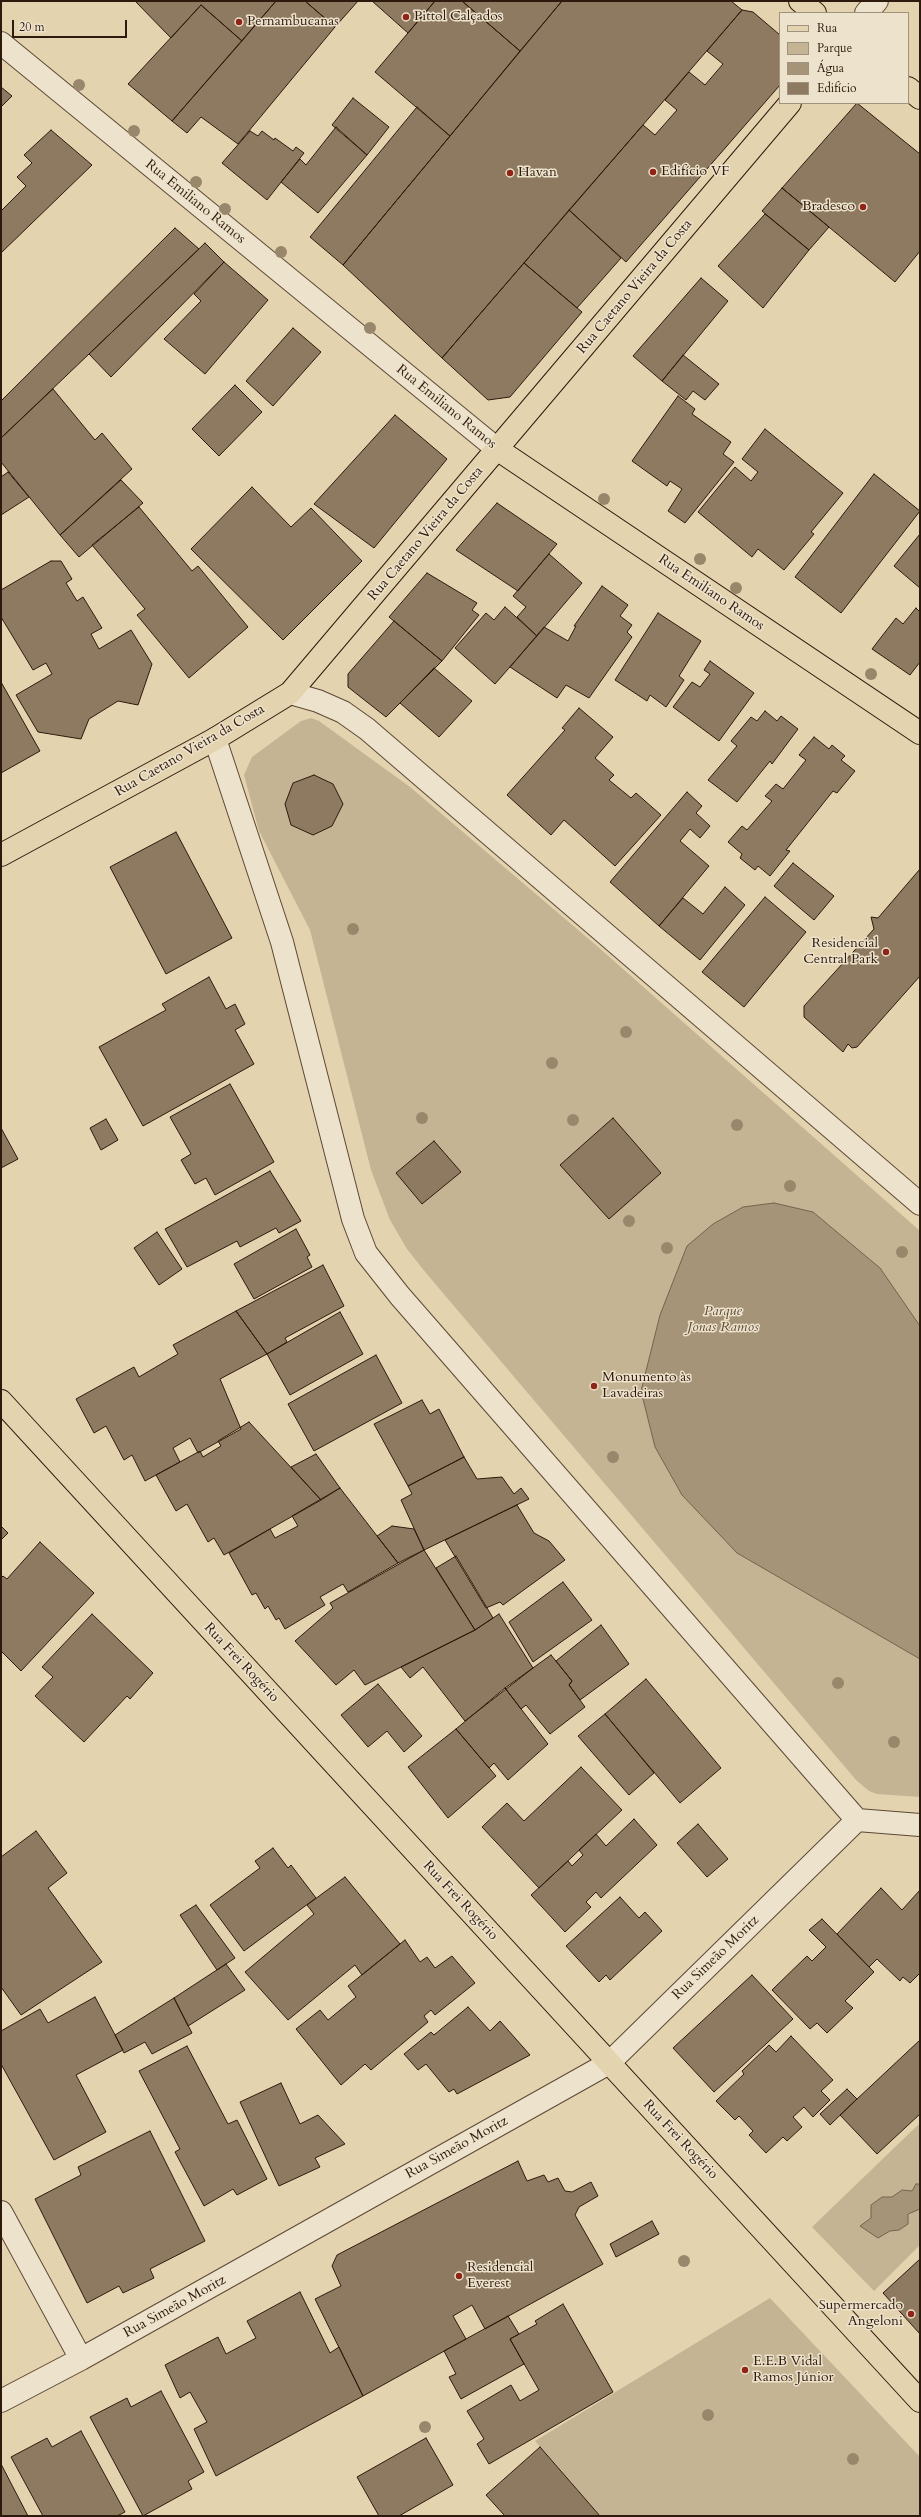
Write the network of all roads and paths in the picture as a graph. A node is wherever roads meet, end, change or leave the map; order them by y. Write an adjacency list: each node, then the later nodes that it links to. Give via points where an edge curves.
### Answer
1 (800, 1): 3 (main road)
2 (876, 1): 4 (street)
3 (814, 12)
4 (867, 12)
5 (1, 43): 9 (street, Rua Emiliano Ramos)
6 (909, 89): 7 (main road)
7 (920, 98)
8 (789, 104): 9 (main road, Rua Caetano Vieira da Costa)
9 (497, 449): 10 (main road, Rua Caetano Vieira da Costa); 11 (main road, Rua Emiliano Ramos)
10 (290, 693): 12 (main road, Rua Caetano Vieira da Costa); 14 (street, via 318,701 342,712 367,729)
11 (920, 733)
12 (215, 739): 13 (main road, Rua Caetano Vieira da Costa); 16 (street, via 282,942 353,1219 366,1253 400,1296)
13 (1, 855)
14 (920, 1204)
15 (1, 1401): 18 (main road, Rua Frei Rogério)
16 (857, 1820): 17 (street); 18 (street, Rua Simeão Moritz)
17 (920, 1825)
18 (609, 2063): 20 (street, Rua Simeão Moritz); 22 (main road, Rua Frei Rogério)
19 (1, 2212): 20 (street)
20 (81, 2359): 21 (street, Rua Simeão Moritz)
21 (1, 2401)
22 (920, 2401)

